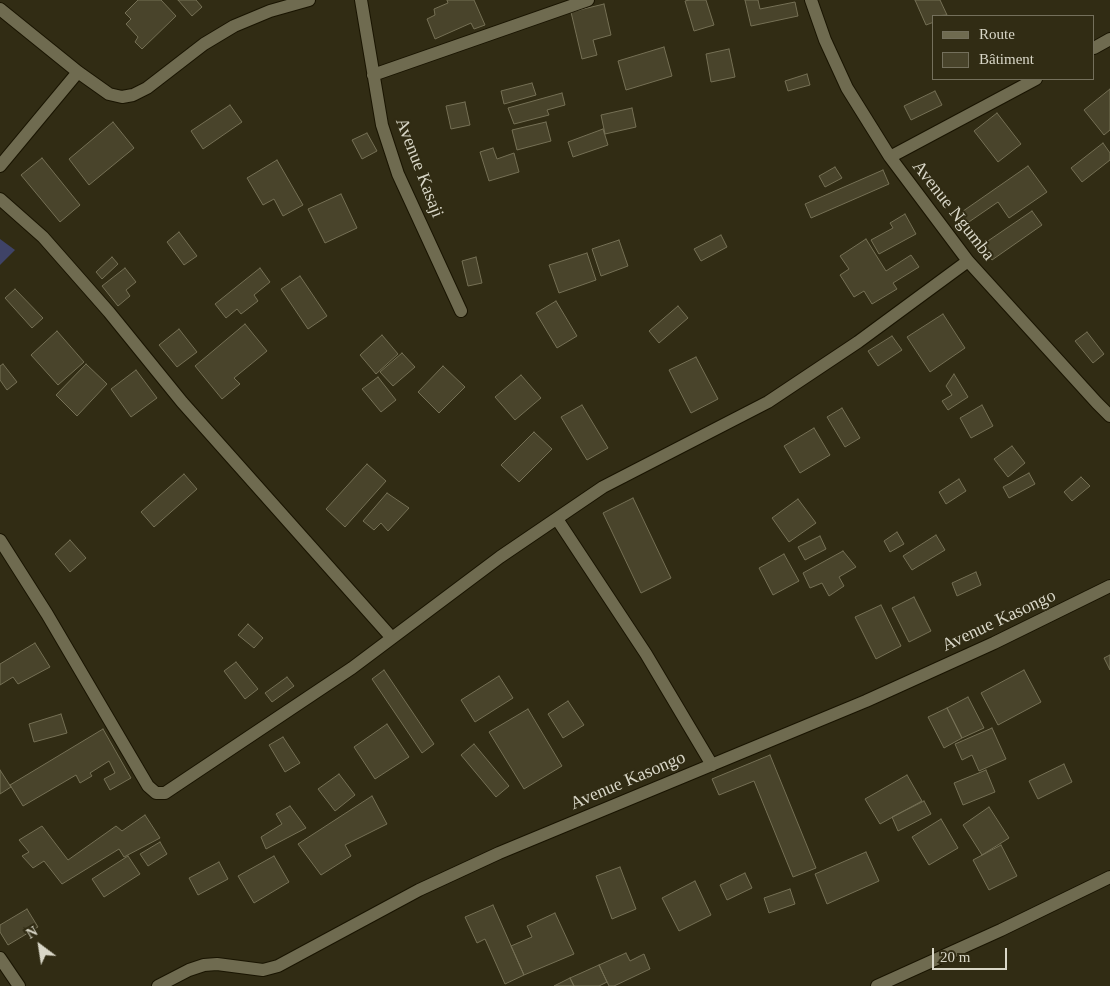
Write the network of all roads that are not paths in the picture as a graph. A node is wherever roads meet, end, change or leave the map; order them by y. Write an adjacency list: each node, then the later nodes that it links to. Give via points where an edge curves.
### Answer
1 (309, 0): 8 (street, via 234,26 133,95 109,94)
2 (361, 0): 9 (street, Avenue Kasaji)
3 (588, 0): 9 (street)
4 (811, 0): 11 (street, Avenue Ngumba, via 825,40 848,88)
5 (0, 9): 8 (street)
6 (1110, 39): 7 (street)
7 (1095, 47)
8 (78, 72): 12 (street)
9 (373, 75): 15 (street, Avenue Kasaji, via 382,125 398,174)
10 (1034, 80): 11 (street)
11 (890, 157): 14 (street, Avenue Ngumba)
12 (0, 166)
13 (0, 199): 20 (street, via 44,237 182,402)
14 (968, 261): 16 (street, Avenue Ngumba); 17 (street, via 858,342 768,402 603,488)
15 (461, 311)
16 (1110, 416)
17 (557, 520): 20 (street, via 500,557); 21 (street, via 646,654)
18 (0, 540): 20 (street, via 148,786 156,793 165,793 220,757)
19 (1110, 586): 21 (street, Avenue Kasongo, via 866,701)
20 (392, 638)
21 (712, 765): 25 (street, Avenue Kasongo, via 428,886 278,966 263,970 204,965)
22 (1110, 878): 26 (street)
23 (0, 958): 24 (street)
24 (19, 986)
25 (158, 986)
26 (877, 986)

